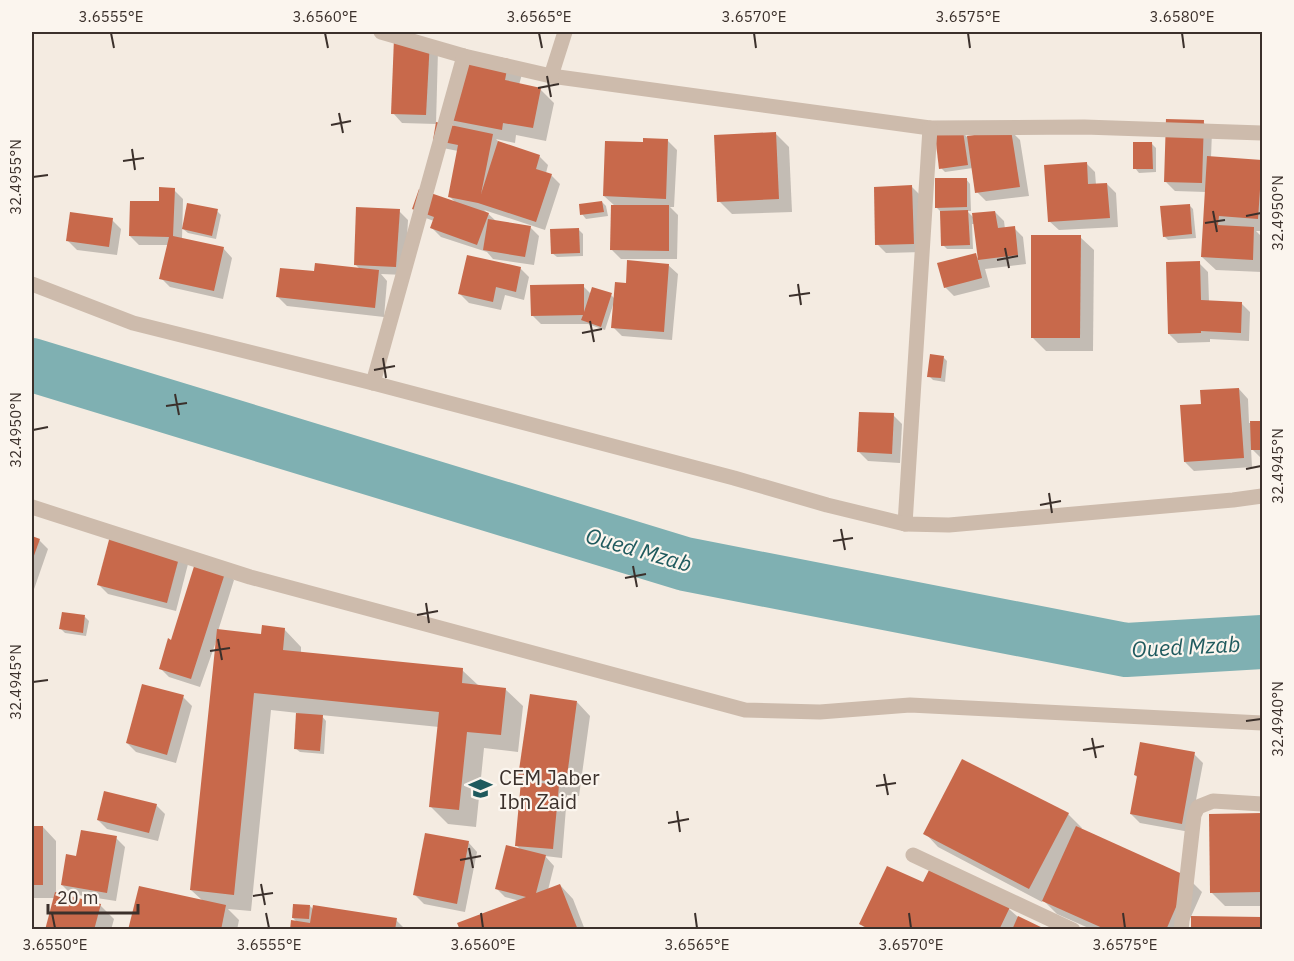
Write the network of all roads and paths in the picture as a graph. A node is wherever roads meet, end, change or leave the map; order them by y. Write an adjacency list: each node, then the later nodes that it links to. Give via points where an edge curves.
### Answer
1 (381, 32): 3 (street)
2 (565, 32): 4 (street)
3 (464, 56): 4 (street); 8 (street)
4 (551, 76): 5 (street)
5 (930, 128): 6 (street, via 1084,127); 11 (street)
6 (1263, 134)
7 (32, 284): 8 (street, via 133,323)
8 (373, 383): 11 (street)
9 (1263, 496): 11 (street, via 949,525)
10 (32, 507): 12 (street, via 250,577 745,710 820,712 910,705)
11 (905, 524)
12 (1263, 723)
13 (1263, 804): 16 (street, via 1213,801 1198,807)
14 (913, 855): 15 (street)
15 (1073, 930)
16 (1181, 930)

